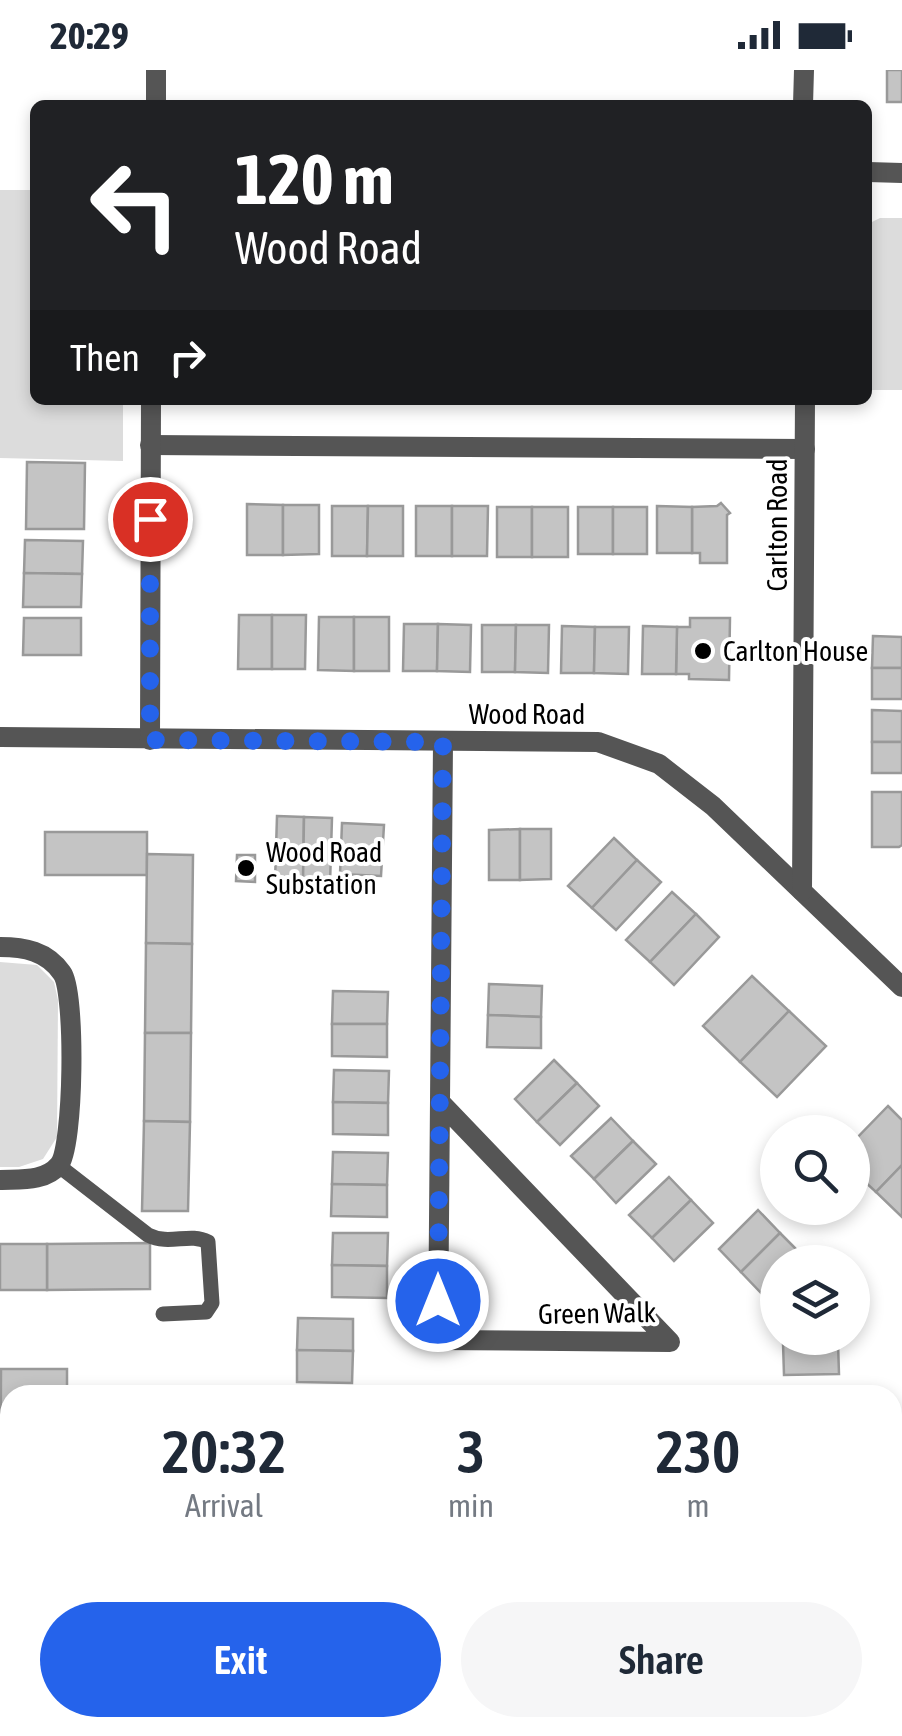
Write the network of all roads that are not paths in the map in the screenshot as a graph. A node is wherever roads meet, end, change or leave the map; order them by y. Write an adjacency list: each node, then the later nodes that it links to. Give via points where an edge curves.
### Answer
1 (156, 70): 3 (street)
2 (804, 70): 4 (street)
3 (156, 100)
4 (804, 100)
5 (872, 172): 6 (street)
6 (902, 172)
7 (151, 405): 9 (street)
8 (805, 405): 10 (street, Carlton Road)
9 (150, 446): 10 (street); 12 (street)
10 (805, 449): 14 (street, Carlton Road)
11 (0, 737): 12 (street, Wood Road)
12 (150, 740): 13 (street, Wood Road)
13 (443, 742): 14 (street, Wood Road, via 598,742 659,764); 17 (street, Green Walk)
14 (802, 891): 16 (street, Wood Road)
15 (0, 948): 18 (street, via 21,947 48,958 68,984 71,1073 66,1150)
16 (902, 988)
17 (440, 1102): 17 (street, Green Walk, via 438,1340 670,1342 521,1186)
18 (58, 1166): 19 (street, via 39,1178); 20 (lane, via 161,1242 208,1242 212,1304 206,1312)
19 (0, 1180)
20 (163, 1314)

